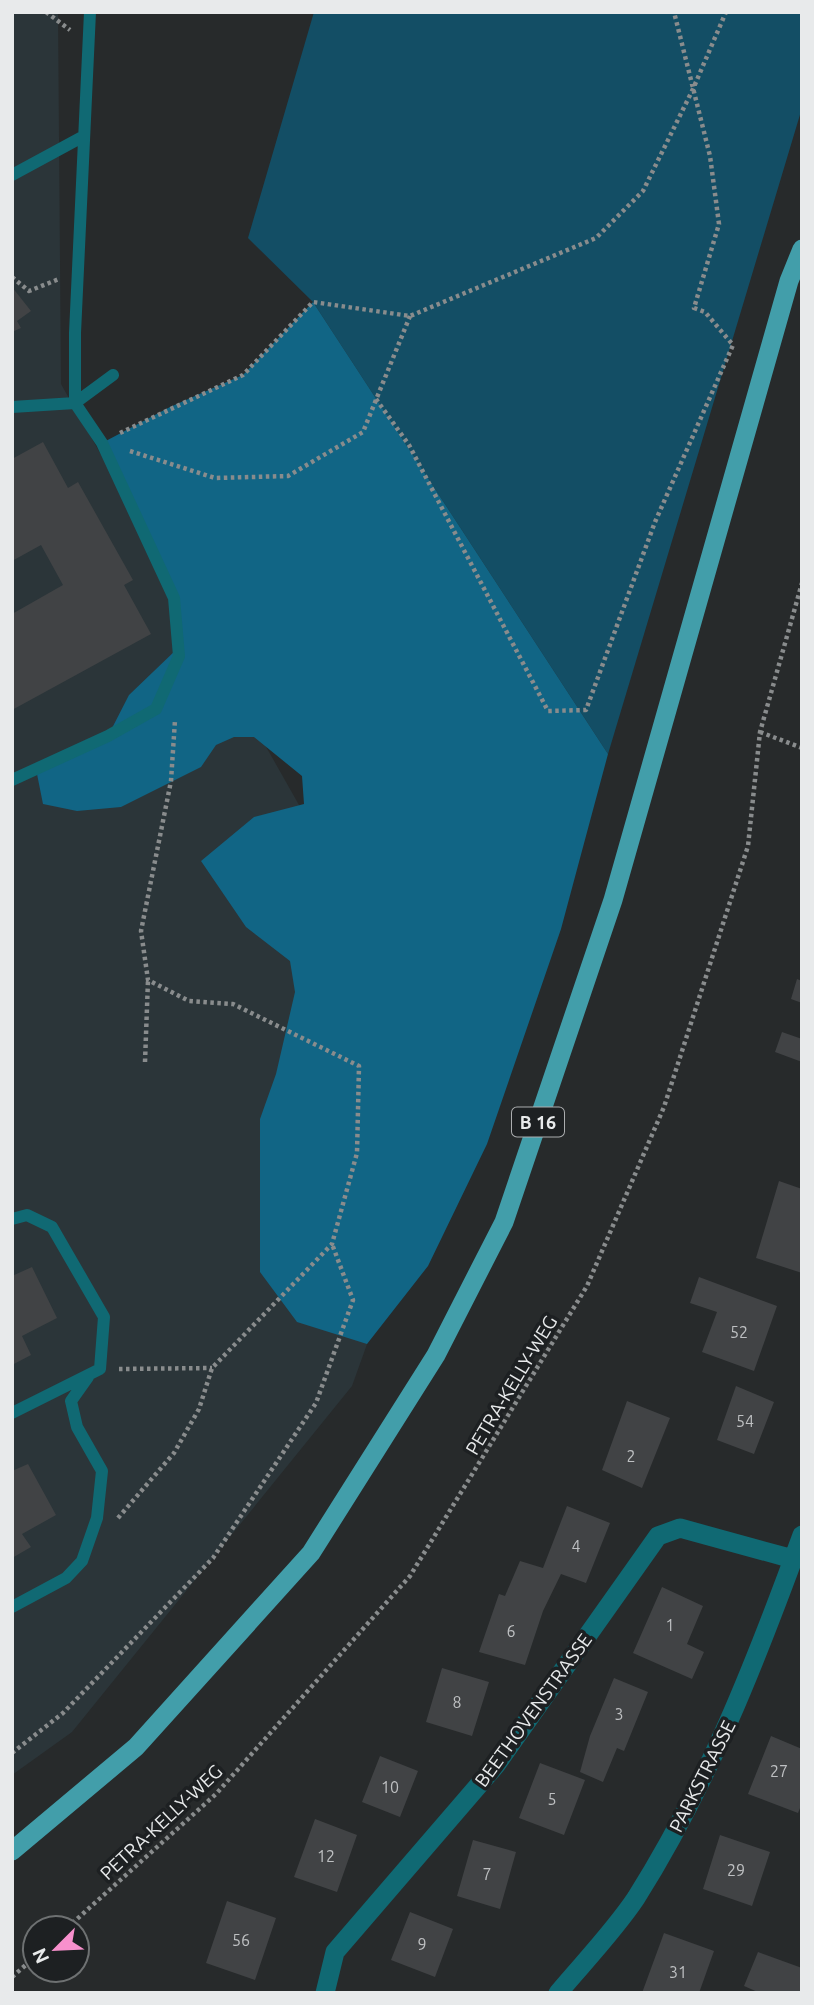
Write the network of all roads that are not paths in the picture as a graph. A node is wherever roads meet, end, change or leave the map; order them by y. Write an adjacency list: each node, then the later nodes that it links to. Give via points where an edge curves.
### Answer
1 (90, 12): 2 (lane)
2 (84, 136): 3 (lane); 6 (lane)
3 (12, 175)
4 (802, 249): 15 (main road, B 16, via 789,281 613,900 504,1222 436,1355 311,1553 136,1747)
5 (113, 375): 6 (lane)
6 (75, 403): 7 (lane); 8 (lane, via 102,443 174,598 179,656 156,709)
7 (12, 407)
8 (12, 780)
9 (12, 1219): 10 (lane, via 27,1214 52,1227 104,1317)
10 (95, 1371): 11 (lane); 14 (lane, via 71,1401 77,1427 102,1471 97,1518 82,1561 66,1578)
11 (12, 1413)
12 (802, 1535): 13 (street, PARKSTRASSE)
13 (793, 1559): 16 (street, BEETHOVENSTRASSE, via 680,1528 658,1536 496,1765 335,1952); 17 (street, PARKSTRASSE, via 749,1679 699,1789 634,1900)
14 (12, 1607)
15 (12, 1851)
16 (325, 1993)
17 (558, 1993)

